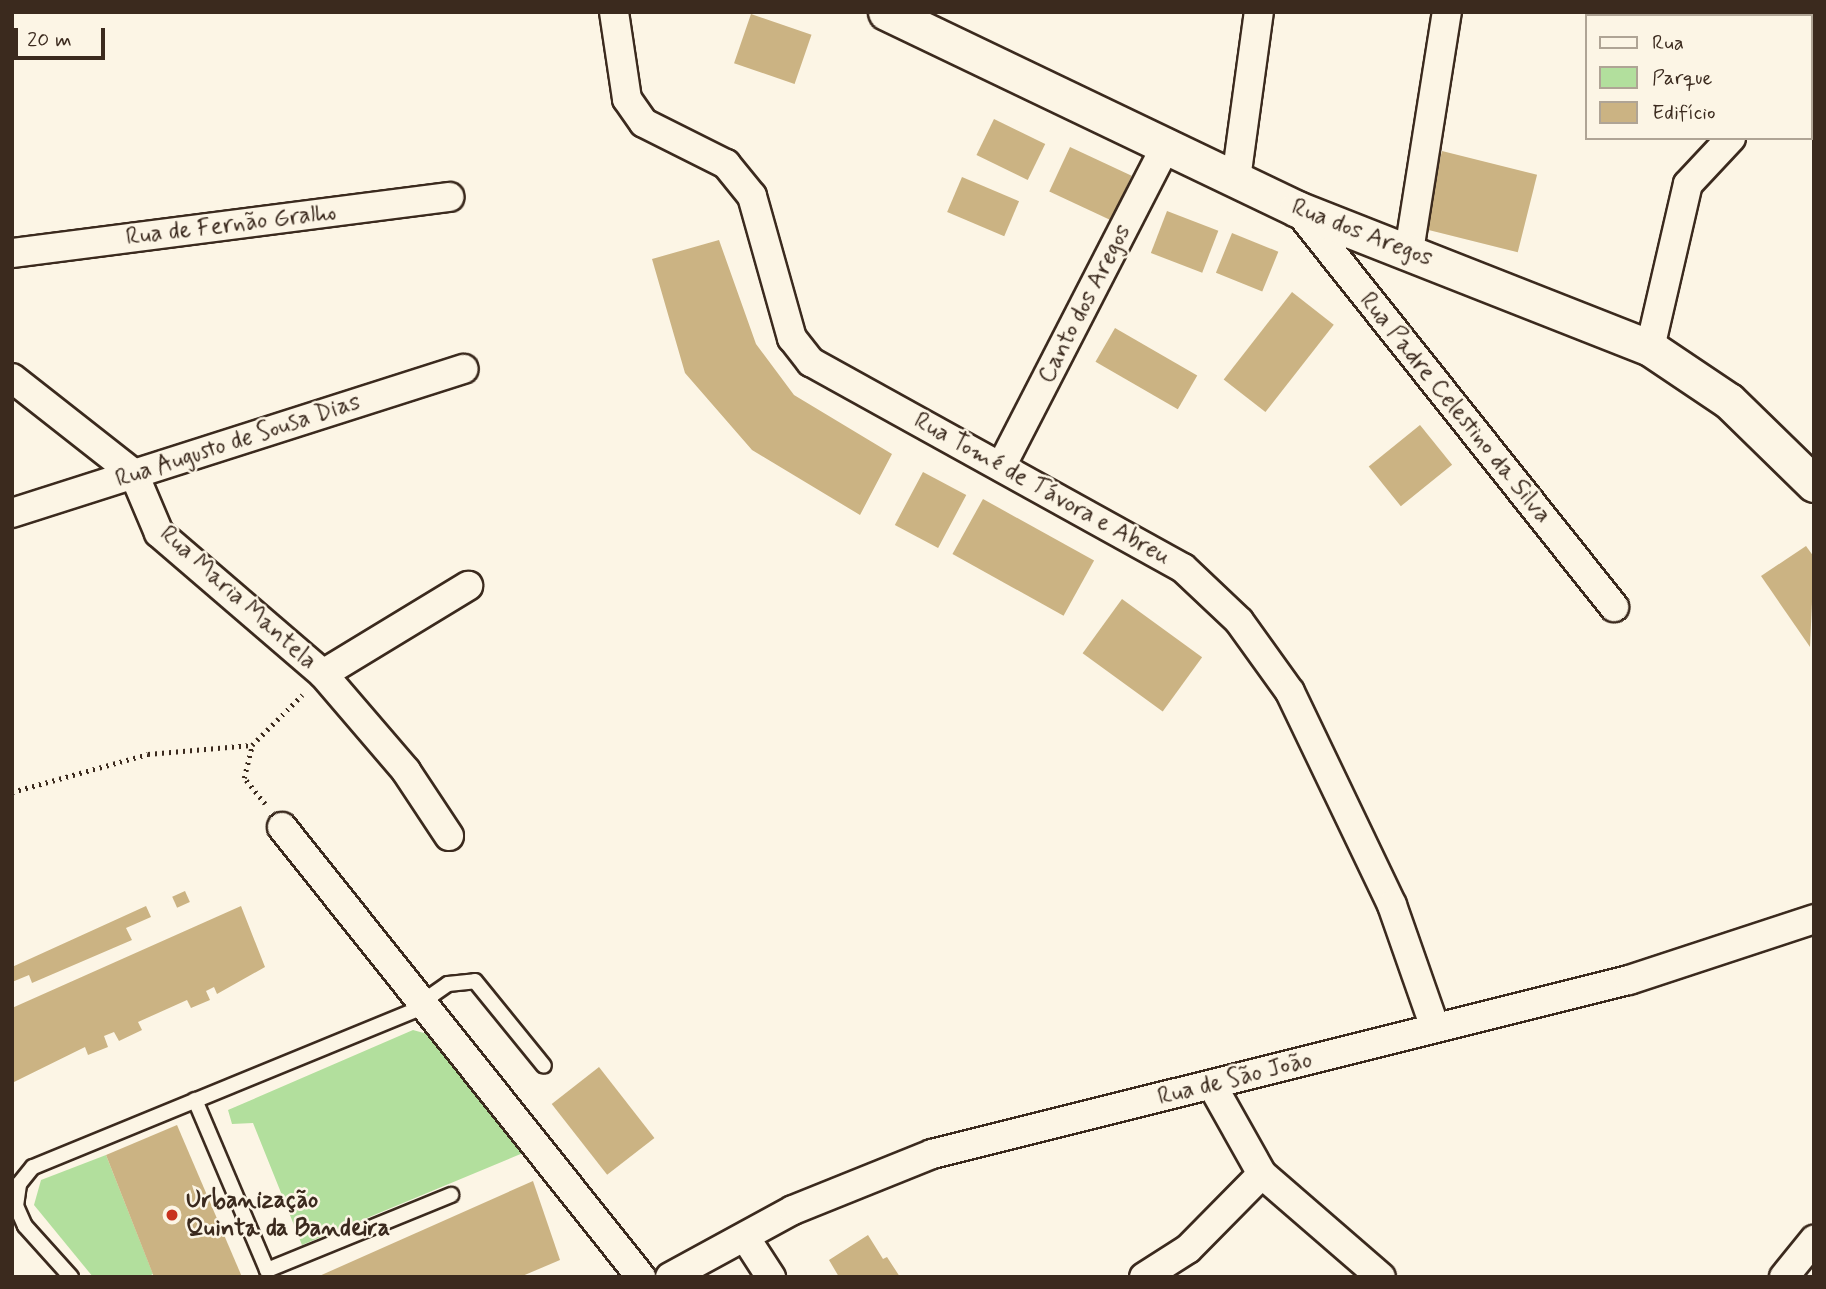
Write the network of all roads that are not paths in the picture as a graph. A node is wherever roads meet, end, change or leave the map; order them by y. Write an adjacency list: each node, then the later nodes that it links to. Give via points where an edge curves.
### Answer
1 (614, 12): 15 (street, Rua Tomé de Távora e Abreu, via 627,99 644,123 726,164 752,196 792,338 811,362)
2 (886, 12): 6 (street, Rua dos Aregos)
3 (1259, 12): 7 (street)
4 (1447, 12): 10 (street)
5 (1729, 140): 12 (street, via 1688,184)
6 (1167, 144): 7 (street, Rua dos Aregos); 15 (street, Canto dos Aregos)
7 (1236, 179): 9 (street, Rua dos Aregos)
8 (449, 197): 11 (street, Rua de Fernão Gralho)
9 (1297, 209): 10 (street, Rua dos Aregos); 20 (street, Rua Padre Celestino da Silva)
10 (1409, 251): 12 (street, Rua dos Aregos)
11 (12, 253)
12 (1650, 348): 17 (street, Rua dos Aregos, via 1729,401)
13 (464, 369): 16 (street, Rua Augusto de Sousa Dias)
14 (12, 378): 16 (street, Rua Maria Mantela)
15 (1003, 463): 26 (street, Rua Tomé de Távora e Abreu, via 1183,568 1239,621 1290,692 1392,905)
16 (134, 474): 18 (street, Rua Augusto de Sousa Dias); 21 (street, Rua Maria Mantela, via 159,533)
17 (1814, 484)
18 (12, 513)
19 (468, 586): 21 (street)
20 (1614, 607)
21 (323, 674): 23 (street, Rua Maria Mantela, via 406,771)
22 (282, 827): 25 (street)
23 (449, 836)
24 (1814, 919): 26 (street, Rua de São João, via 1629,980)
25 (427, 1002): 27 (lane, via 448,984 475,981); 29 (lane); 35 (street)
26 (1435, 1028): 28 (street, Rua de São João)
27 (544, 1066)
28 (1212, 1085): 30 (street); 32 (street, Rua de São João, via 932,1154 860,1179)
29 (195, 1100): 31 (lane, via 267,1270); 34 (lane, via 33,1167 19,1184 16,1206 25,1226)
30 (1262, 1174): 38 (street, via 1188,1249); 39 (street)
31 (451, 1195)
32 (745, 1237): 36 (street, Rua de São João); 37 (street)
33 (1814, 1240): 40 (street)
34 (71, 1277)
35 (641, 1277)
36 (670, 1277)
37 (771, 1277)
38 (1144, 1277)
39 (1381, 1277)
40 (1784, 1277)

